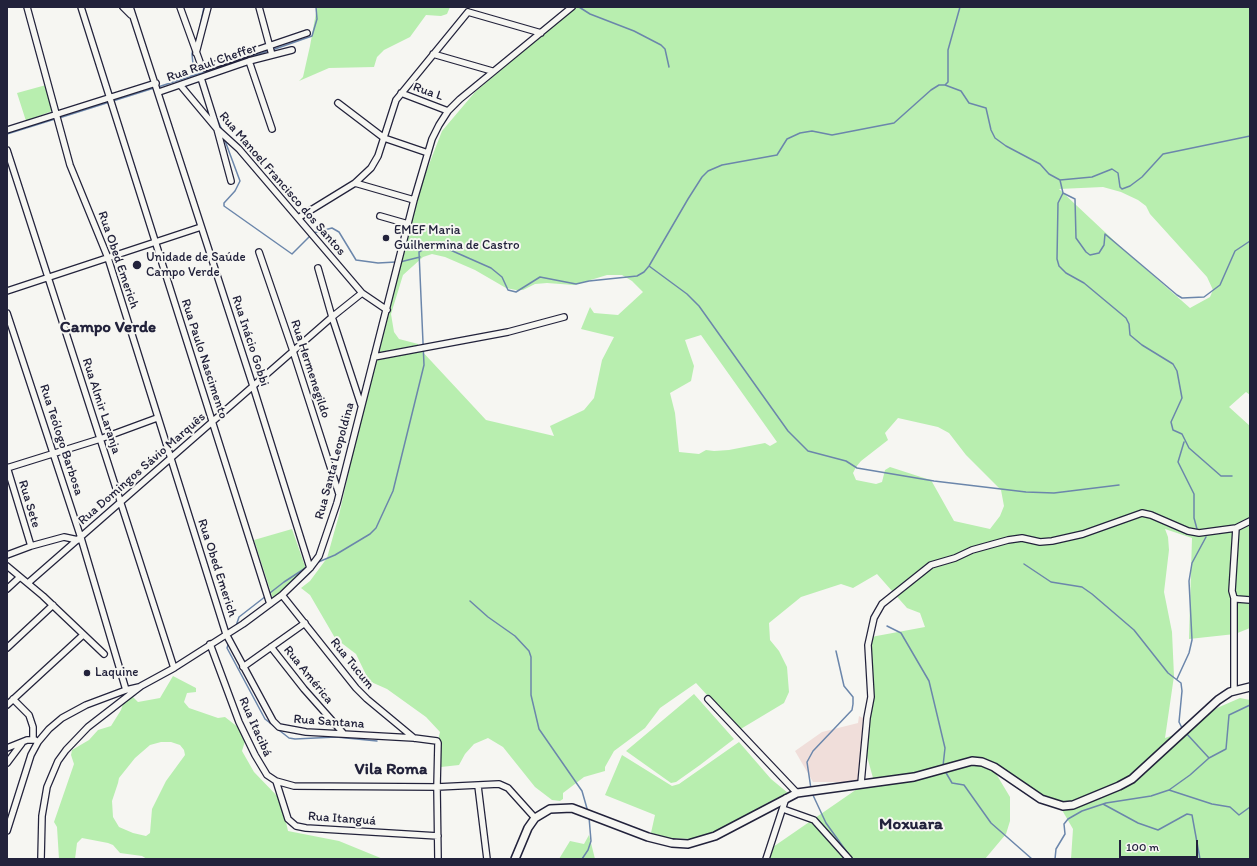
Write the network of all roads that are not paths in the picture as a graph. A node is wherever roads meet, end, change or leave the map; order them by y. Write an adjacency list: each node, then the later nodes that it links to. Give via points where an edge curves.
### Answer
1 (27, 7): 27 (street, Rua Obed Emerich)
2 (81, 7): 24 (street, Rua Paulo Nascimento)
3 (123, 7): 10 (street)
4 (130, 7): 10 (street, Rua Inácio Gobbi)
5 (180, 7): 15 (street)
6 (208, 7): 15 (street)
7 (259, 7): 13 (street)
8 (572, 7): 11 (street, Rua Santa Leopoldina)
9 (468, 9): 11 (street); 16 (street)
10 (133, 17): 20 (street, Rua Inácio Gobbi)
11 (541, 32): 18 (street, Rua Santa Leopoldina)
12 (307, 33): 13 (street)
13 (270, 50): 14 (street); 15 (street, via 204,68 200,65); 17 (street, Rua Raul Cheffer)
14 (292, 50)
15 (196, 53)
16 (433, 54): 18 (street); 23 (street)
17 (249, 61): 19 (street, Rua Raul Cheffer); 28 (street)
18 (492, 71): 26 (street, Rua Santa Leopoldina)
19 (204, 77): 21 (street, Rua Raul Cheffer); 30 (street)
20 (156, 83): 22 (street, Rua Inácio Gobbi); 24 (street)
21 (181, 86): 22 (street, Rua Raul Cheffer); 30 (street, Rua Manoel Francisco dos Santos)
22 (159, 92): 40 (street, Rua Inácio Gobbi)
23 (401, 93): 26 (street, Rua L); 31 (street, via 394,103)
24 (110, 98): 27 (street); 41 (street, Rua Paulo Nascimento)
25 (338, 103): 31 (street)
26 (448, 111): 33 (street, Rua Santa Leopoldina, via 439,125)
27 (57, 114): 29 (street); 43 (street, Rua Obed Emerich, via 73,176)
28 (272, 129)
29 (7, 130)
30 (219, 130): 34 (street); 38 (street, Rua Manoel Francisco dos Santos)
31 (384, 138): 33 (street); 35 (street, via 375,163)
32 (7, 150): 45 (street, Rua Almir Laranja)
33 (428, 153): 36 (street, Rua Santa Leopoldina)
34 (231, 181)
35 (355, 183): 36 (street); 38 (street)
36 (414, 200): 39 (street, Rua Santa Leopoldina)
37 (380, 216): 39 (street)
38 (298, 218): 47 (street, Rua Manoel Francisco dos Santos)
39 (408, 224): 48 (street, Rua Santa Leopoldina)
40 (201, 227): 41 (street); 54 (street, Rua Inácio Gobbi)
41 (155, 242): 43 (street); 57 (street, Rua Paulo Nascimento)
42 (259, 252): 52 (street, Rua Hermenegildo)
43 (108, 258): 45 (street); 56 (street, Rua Obed Emerich)
44 (318, 268): 50 (street)
45 (49, 278): 46 (street); 58 (street, Rua Almir Laranja)
46 (7, 291)
47 (362, 293): 48 (street, Rua Manoel Francisco dos Santos); 50 (street, Rua Domingos Sávio Marquês)
48 (387, 310): 53 (street, Rua Santa Leopoldina)
49 (7, 313): 59 (street, Rua Teólogo Barbosa)
50 (332, 317): 52 (street, Rua Domingos Sávio Marquês); 55 (street)
51 (564, 317): 53 (street, via 508,332)
52 (293, 351): 54 (street, Rua Domingos Sávio Marquês); 62 (street, Rua Hermenegildo)
53 (374, 357): 55 (street, Rua Santa Leopoldina)
54 (253, 386): 57 (street, Rua Domingos Sávio Marquês); 70 (street, Rua Inácio Gobbi)
55 (361, 406): 62 (street, Rua Santa Leopoldina)
56 (157, 418): 58 (street); 60 (street, Rua Obed Emerich)
57 (213, 422): 60 (street, Rua Domingos Sávio Marquês); 77 (street, Rua Paulo Nascimento)
58 (100, 439): 59 (street); 63 (street, Rua Almir Laranja)
59 (54, 454): 61 (street); 66 (street, Rua Teólogo Barbosa)
60 (171, 458): 63 (street, Rua Domingos Sávio Marquês); 80 (street, Rua Obed Emerich)
61 (7, 467): 67 (street, Rua Sete)
62 (339, 494): 70 (street, Rua Santa Leopoldina, via 322,550)
63 (121, 502): 66 (street, Rua Domingos Sávio Marquês); 87 (street, Rua Almir Laranja)
64 (1250, 521): 65 (street)
65 (1236, 528): 75 (street, via 1232,591); 102 (street, via 1198,533 1142,513 1083,534 1046,542 1014,538 931,565 882,604 874,618 868,645 871,697)
66 (79, 539): 67 (street, via 64,537); 72 (street, Rua Domingos Sávio Marquês); 90 (street, Rua Teólogo Barbosa)
67 (31, 546): 68 (street)
68 (7, 555)
69 (7, 566): 71 (street)
70 (310, 568): 74 (street, Rua Santa Leopoldina)
71 (20, 577): 72 (street); 73 (street)
72 (28, 583): 78 (street)
73 (7, 589)
74 (282, 595): 77 (street, Rua Santa Leopoldina); 79 (street, Rua Tucum)
75 (1234, 598): 76 (street); 91 (street)
76 (1250, 600)
77 (270, 604): 80 (street, Rua Santa Leopoldina)
78 (53, 605): 81 (street); 84 (street)
79 (305, 623): 83 (street); 96 (street, Rua Tucum, via 356,688)
80 (226, 634): 82 (street, Rua Santa Leopoldina); 86 (street, Rua Santana)
81 (83, 635): 85 (street); 92 (street)
82 (210, 644): 87 (street, Rua Santa Leopoldina); 101 (street, Rua Itacibá, via 239,722 267,775)
83 (271, 647): 86 (street); 95 (street, Rua América)
84 (7, 648)
85 (104, 654)
86 (242, 667): 95 (street, Rua Santana, via 279,727 288,730)
87 (174, 668): 88 (street, Rua Santa Leopoldina)
88 (140, 686): 90 (street); 111 (street, Rua Santa Leopoldina, via 88,727 58,761 47,787 42,816)
89 (1250, 687): 91 (street)
90 (126, 690): 97 (street, via 86,705 62,718)
91 (1234, 691): 102 (street, via 1218,700 1132,779 1073,805 1063,806 1041,799 1005,773 982,762 972,761 914,777)
92 (13, 699): 94 (street); 97 (street, via 29,715)
93 (708, 699): 105 (street)
94 (7, 705)
95 (344, 734): 96 (street, Rua Santana)
96 (414, 738): 104 (street, Rua Santana, via 437,741)
97 (36, 740): 98 (street); 109 (street)
98 (22, 742): 99 (street); 100 (street)
99 (7, 748)
100 (7, 763)
101 (276, 781): 104 (street, via 294,786); 110 (street, Rua Itanguá, via 288,819 296,826)
102 (861, 783): 105 (street)
103 (478, 786): 104 (street); 108 (street, via 504,786); 113 (street)
104 (437, 787): 110 (street)
105 (797, 793): 106 (street)
106 (786, 798): 107 (street); 108 (street, via 715,836 688,844 648,837 572,808 550,809)
107 (783, 809): 115 (street); 116 (street, via 814,820)
108 (535, 818): 114 (street, via 522,840)
109 (7, 831)
110 (438, 836): 112 (street)
111 (41, 859)
112 (438, 859)
113 (487, 859)
114 (515, 859)
115 (766, 859)
116 (849, 859)

